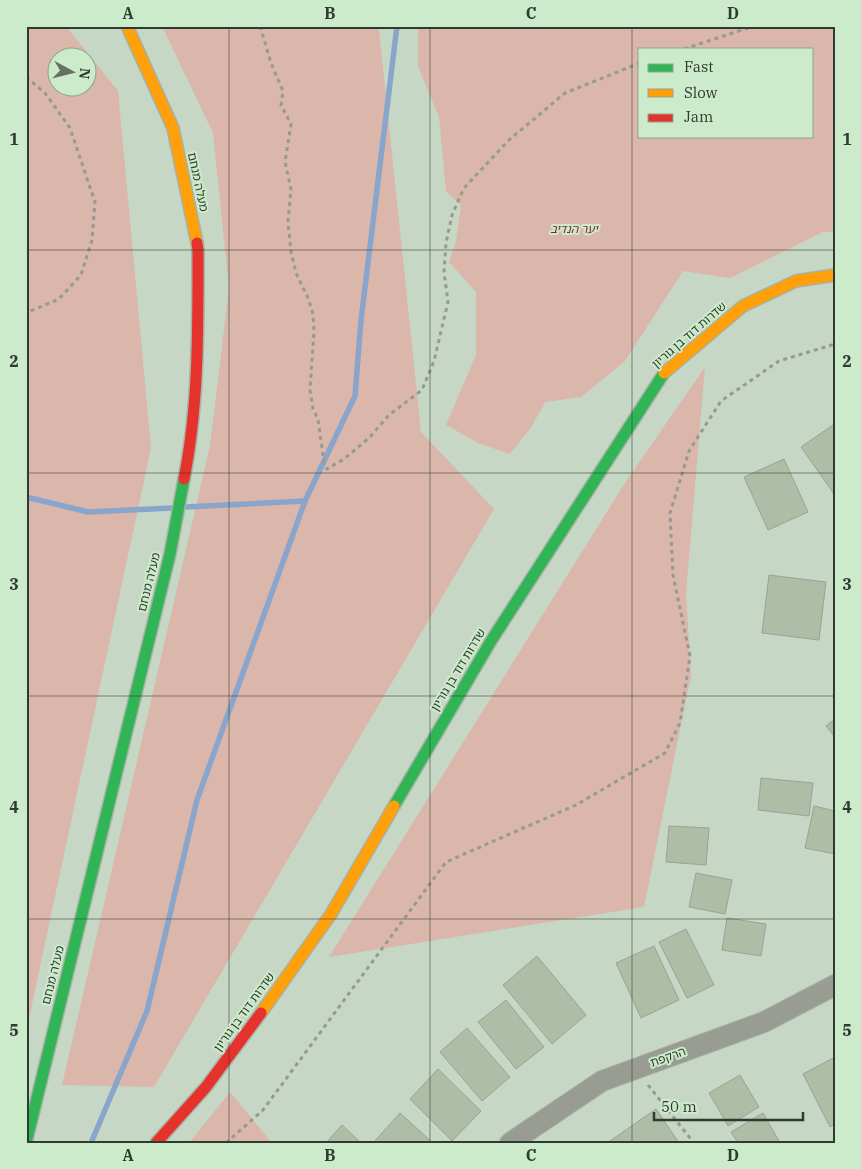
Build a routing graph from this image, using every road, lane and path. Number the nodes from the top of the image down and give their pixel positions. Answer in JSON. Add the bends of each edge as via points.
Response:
{"nodes":[{"id":1,"x":127,"y":26,"type":"edge"},
{"id":2,"x":260,"y":26,"type":"edge"},
{"id":3,"x":754,"y":26,"type":"edge"},
{"id":4,"x":687,"y":48,"type":"edge"},
{"id":5,"x":638,"y":64,"type":"edge"},
{"id":6,"x":26,"y":77,"type":"edge"},
{"id":7,"x":835,"y":275,"type":"edge"},
{"id":8,"x":26,"y":313,"type":"edge"},
{"id":9,"x":835,"y":344,"type":"edge"},
{"id":10,"x":835,"y":985,"type":"edge"},
{"id":11,"x":636,"y":1068,"type":"junction"},
{"id":12,"x":26,"y":1143,"type":"edge"},
{"id":13,"x":156,"y":1143,"type":"edge"},
{"id":14,"x":226,"y":1143,"type":"edge"},
{"id":15,"x":510,"y":1143,"type":"edge"},
{"id":16,"x":694,"y":1143,"type":"edge"}],
"edges":[{"from":1,"to":12,"type":"street","name":"מעלה מנחם","via":[[173,128],[198,250],[198,350],[190,449],[170,554]]},
{"from":2,"to":5,"type":"path","via":[[283,91],[282,105],[291,124],[285,162],[291,189],[288,222],[291,252],[313,314],[310,390],[327,469],[344,459],[389,415],[422,390],[434,362],[448,302],[444,272],[446,243],[452,215],[464,188],[508,140],[565,93]]},
{"from":3,"to":4,"type":"path"},
{"from":6,"to":8,"type":"path","via":[[45,93],[70,128],[95,202],[92,240],[81,275],[59,299]]},
{"from":7,"to":13,"type":"street","name":"שדרות דוד בן גוריון","via":[[796,281],[743,306],[662,374],[491,641],[331,914],[206,1087]]},
{"from":9,"to":14,"type":"path","via":[[779,361],[721,401],[688,451],[670,513],[673,575],[690,656],[680,723],[665,753],[576,805],[446,862],[263,1110]]},
{"from":10,"to":11,"type":"street","name":"הרקפת","via":[[764,1022]]},
{"from":11,"to":15,"type":"street","name":"הרקפת","via":[[602,1080]]},
{"from":11,"to":16,"type":"path"}]}
